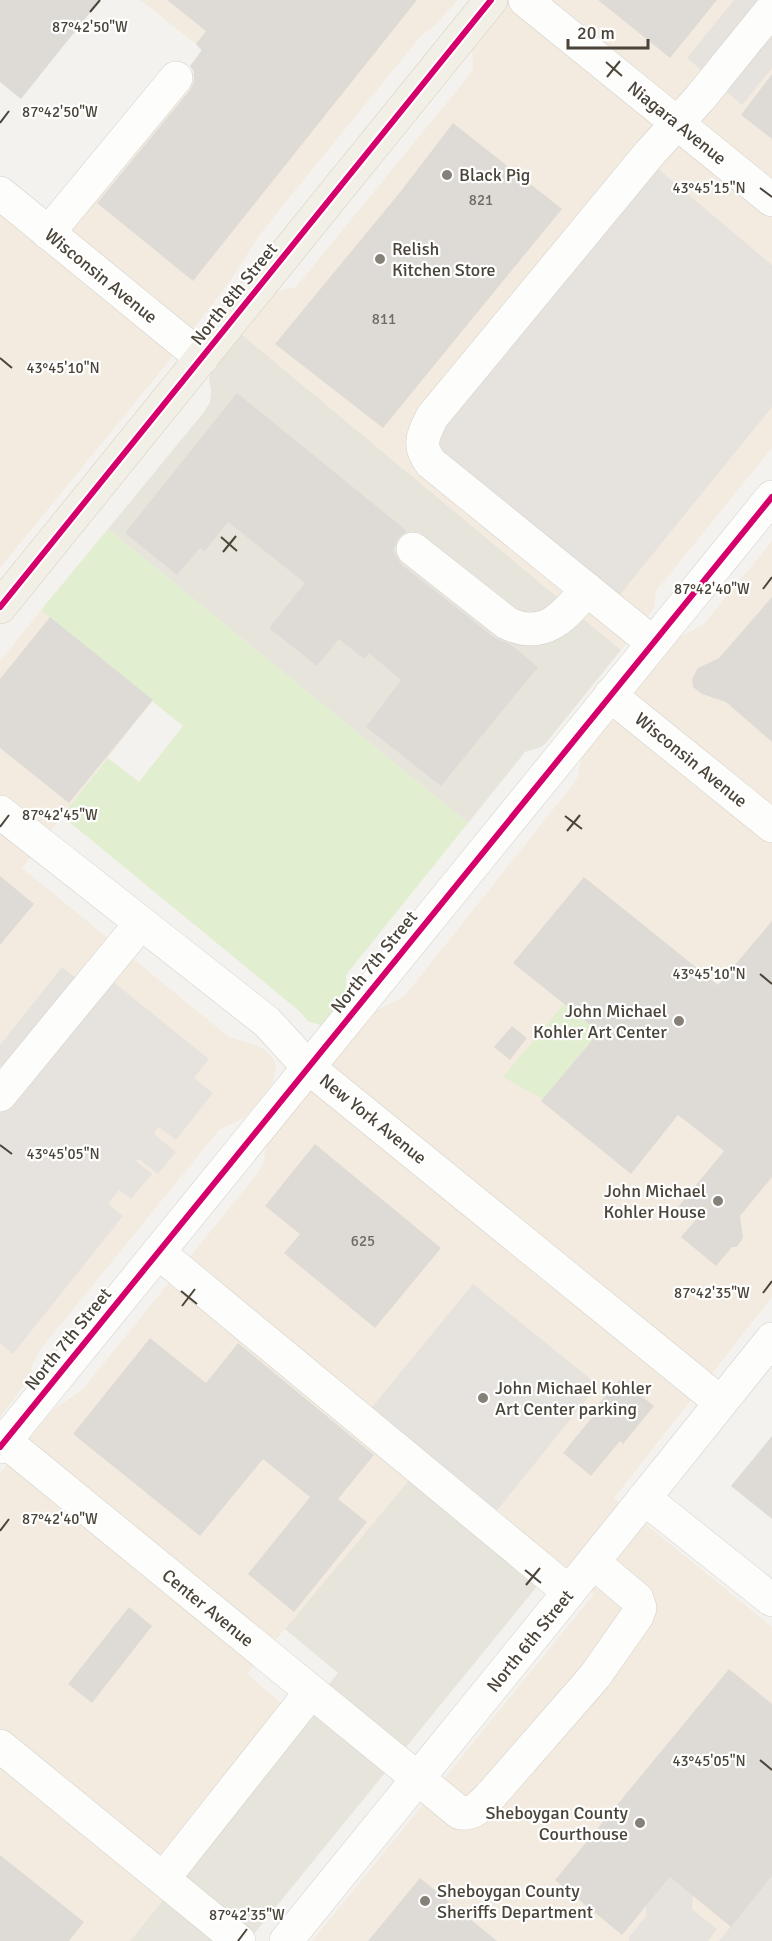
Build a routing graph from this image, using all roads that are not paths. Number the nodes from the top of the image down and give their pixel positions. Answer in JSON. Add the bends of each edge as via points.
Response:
{"nodes":[{"id":1,"x":491,"y":0,"type":"edge"},
{"id":2,"x":525,"y":0,"type":"edge"},
{"id":3,"x":772,"y":9,"type":"edge"},
{"id":4,"x":176,"y":78,"type":"dead end"},
{"id":5,"x":678,"y":123,"type":"junction"},
{"id":6,"x":0,"y":193,"type":"edge"},
{"id":7,"x":772,"y":200,"type":"edge"},
{"id":8,"x":48,"y":232,"type":"junction"},
{"id":9,"x":202,"y":358,"type":"junction"},
{"id":10,"x":772,"y":497,"type":"edge"},
{"id":11,"x":413,"y":549,"type":"dead end"},
{"id":12,"x":587,"y":589,"type":"junction"},
{"id":13,"x":0,"y":607,"type":"edge"},
{"id":14,"x":653,"y":643,"type":"junction"},
{"id":15,"x":610,"y":694,"type":"junction"},
{"id":16,"x":0,"y":812,"type":"edge"},
{"id":17,"x":772,"y":826,"type":"edge"},
{"id":18,"x":141,"y":923,"type":"junction"},
{"id":19,"x":308,"y":1067,"type":"junction"},
{"id":20,"x":0,"y":1095,"type":"edge"},
{"id":21,"x":158,"y":1252,"type":"junction"},
{"id":22,"x":772,"y":1339,"type":"edge"},
{"id":23,"x":720,"y":1402,"type":"junction"},
{"id":24,"x":2,"y":1441,"type":"edge"},
{"id":25,"x":644,"y":1498,"type":"junction"},
{"id":26,"x":593,"y":1562,"type":"junction"},
{"id":27,"x":569,"y":1592,"type":"junction"},
{"id":28,"x":772,"y":1600,"type":"edge"},
{"id":29,"x":311,"y":1692,"type":"junction"},
{"id":30,"x":0,"y":1746,"type":"edge"},
{"id":31,"x":417,"y":1778,"type":"junction"},
{"id":32,"x":164,"y":1880,"type":"junction"},
{"id":33,"x":239,"y":1941,"type":"edge"},
{"id":34,"x":285,"y":1941,"type":"edge"}],
"edges":[{"from":1,"to":9,"type":"main road","name":"North 8th Street"},
{"from":2,"to":5,"type":"street","name":"Niagara Avenue"},
{"from":3,"to":5,"type":"street"},
{"from":4,"to":8,"type":"street"},
{"from":5,"to":7,"type":"street","name":"Niagara Avenue"},
{"from":5,"to":12,"type":"street","via":[[432,417],[422,438],[423,453],[431,464]]},
{"from":6,"to":8,"type":"street","name":"Wisconsin Avenue"},
{"from":8,"to":9,"type":"street","name":"Wisconsin Avenue"},
{"from":9,"to":13,"type":"main road","name":"North 8th Street"},
{"from":10,"to":14,"type":"street","name":"North 7th Street"},
{"from":11,"to":12,"type":"street","via":[[519,629],[551,624],[568,612]]},
{"from":12,"to":14,"type":"street"},
{"from":14,"to":15,"type":"street","name":"North 7th Street"},
{"from":15,"to":17,"type":"street","name":"Wisconsin Avenue"},
{"from":15,"to":19,"type":"street","name":"North 7th Street"},
{"from":16,"to":18,"type":"street","name":"New York Avenue"},
{"from":18,"to":19,"type":"street","name":"New York Avenue","via":[[267,1022]]},
{"from":18,"to":20,"type":"street"},
{"from":19,"to":21,"type":"street","name":"North 7th Street"},
{"from":19,"to":23,"type":"street","name":"New York Avenue"},
{"from":21,"to":24,"type":"street","name":"North 7th Street"},
{"from":21,"to":27,"type":"street"},
{"from":22,"to":23,"type":"street","name":"North 6th Street"},
{"from":23,"to":25,"type":"street","name":"North 6th Street"},
{"from":24,"to":29,"type":"street","name":"Center Avenue"},
{"from":25,"to":26,"type":"street","name":"North 6th Street"},
{"from":25,"to":28,"type":"street"},
{"from":26,"to":27,"type":"street","name":"North 6th Street"},
{"from":26,"to":31,"type":"street","name":"Center Avenue","via":[[631,1592],[640,1608],[595,1676],[472,1812],[463,1814],[455,1810]]},
{"from":27,"to":31,"type":"street","name":"North 6th Street"},
{"from":29,"to":31,"type":"street","name":"Center Avenue"},
{"from":29,"to":32,"type":"street"},
{"from":30,"to":32,"type":"street"},
{"from":31,"to":34,"type":"street","name":"North 6th Street"},
{"from":32,"to":33,"type":"street"}]}
